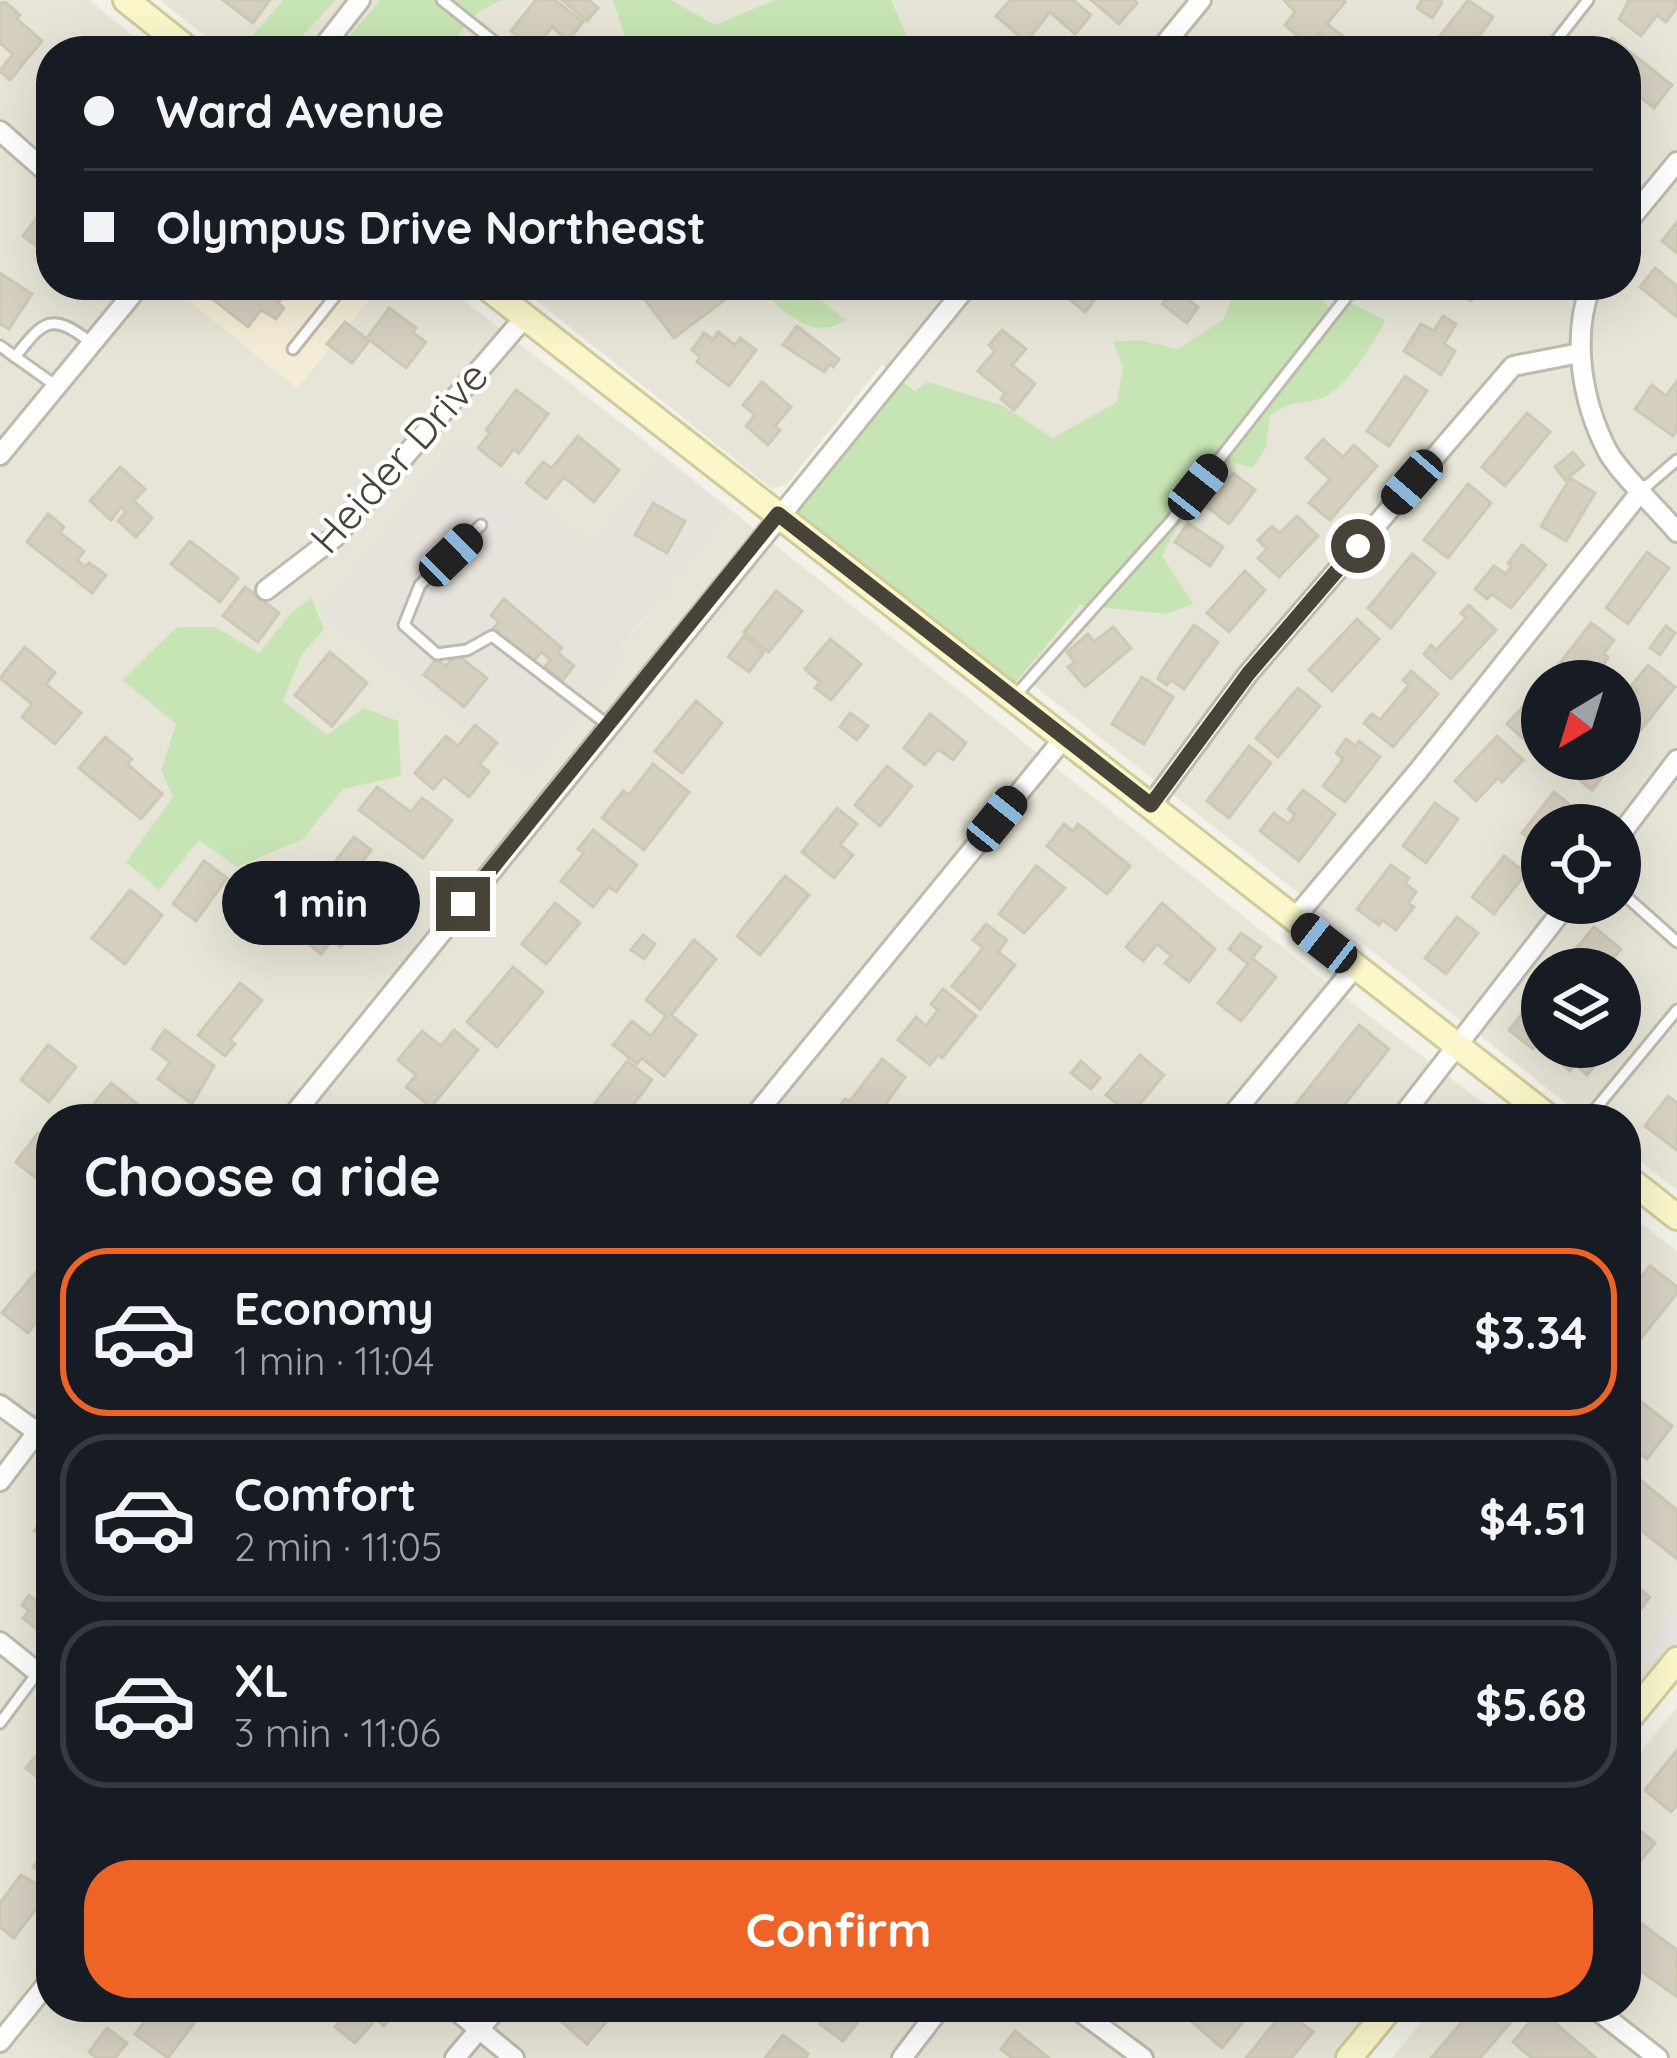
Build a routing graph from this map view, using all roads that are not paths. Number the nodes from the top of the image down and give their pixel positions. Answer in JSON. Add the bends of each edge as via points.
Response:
{"nodes":[{"id":1,"x":126,"y":0,"type":"edge"},
{"id":2,"x":360,"y":0,"type":"edge"},
{"id":3,"x":442,"y":0,"type":"edge"},
{"id":4,"x":1201,"y":0,"type":"edge"},
{"id":5,"x":1588,"y":0,"type":"edge"},
{"id":6,"x":171,"y":36,"type":"edge"},
{"id":7,"x":332,"y":36,"type":"edge"},
{"id":8,"x":487,"y":36,"type":"edge"},
{"id":9,"x":1171,"y":36,"type":"edge"},
{"id":10,"x":1560,"y":36,"type":"edge"},
{"id":11,"x":0,"y":131,"type":"edge"},
{"id":12,"x":1677,"y":162,"type":"edge"},
{"id":13,"x":36,"y":163,"type":"edge"},
{"id":14,"x":1641,"y":206,"type":"edge"},
{"id":15,"x":128,"y":300,"type":"edge"},
{"id":16,"x":332,"y":300,"type":"edge"},
{"id":17,"x":503,"y":300,"type":"edge"},
{"id":18,"x":956,"y":300,"type":"edge"},
{"id":19,"x":1344,"y":300,"type":"edge"},
{"id":20,"x":1586,"y":300,"type":"edge"},
{"id":21,"x":525,"y":317,"type":"junction"},
{"id":22,"x":94,"y":345,"type":"junction"},
{"id":23,"x":0,"y":346,"type":"edge"},
{"id":24,"x":293,"y":349,"type":"dead end"},
{"id":25,"x":1580,"y":353,"type":"junction"},
{"id":26,"x":15,"y":356,"type":"junction"},
{"id":27,"x":59,"y":388,"type":"junction"},
{"id":28,"x":0,"y":455,"type":"edge"},
{"id":29,"x":1677,"y":460,"type":"edge"},
{"id":30,"x":1642,"y":490,"type":"junction"},
{"id":31,"x":778,"y":514,"type":"junction"},
{"id":32,"x":482,"y":525,"type":"dead end"},
{"id":33,"x":1677,"y":532,"type":"edge"},
{"id":34,"x":266,"y":590,"type":"dead end"},
{"id":35,"x":1014,"y":698,"type":"junction"},
{"id":36,"x":608,"y":725,"type":"junction"},
{"id":37,"x":1064,"y":737,"type":"junction"},
{"id":38,"x":1677,"y":760,"type":"edge"},
{"id":39,"x":1151,"y":805,"type":"junction"},
{"id":40,"x":1641,"y":807,"type":"edge"},
{"id":41,"x":1641,"y":909,"type":"edge"},
{"id":42,"x":1294,"y":919,"type":"junction"},
{"id":43,"x":1552,"y":924,"type":"edge"},
{"id":44,"x":1677,"y":941,"type":"edge"},
{"id":45,"x":1354,"y":967,"type":"junction"},
{"id":46,"x":1677,"y":1010,"type":"edge"},
{"id":47,"x":1458,"y":1047,"type":"junction"},
{"id":48,"x":302,"y":1104,"type":"edge"},
{"id":49,"x":764,"y":1104,"type":"edge"},
{"id":50,"x":1241,"y":1104,"type":"edge"},
{"id":51,"x":1412,"y":1104,"type":"edge"},
{"id":52,"x":1532,"y":1104,"type":"edge"},
{"id":53,"x":1599,"y":1104,"type":"edge"},
{"id":54,"x":1641,"y":1189,"type":"edge"},
{"id":55,"x":1677,"y":1217,"type":"edge"},
{"id":56,"x":0,"y":1405,"type":"edge"},
{"id":57,"x":36,"y":1431,"type":"edge"},
{"id":58,"x":36,"y":1433,"type":"edge"},
{"id":59,"x":0,"y":1481,"type":"edge"},
{"id":60,"x":0,"y":1642,"type":"edge"},
{"id":61,"x":1677,"y":1660,"type":"edge"},
{"id":62,"x":36,"y":1671,"type":"edge"},
{"id":63,"x":36,"y":1685,"type":"edge"},
{"id":64,"x":1641,"y":1704,"type":"edge"},
{"id":65,"x":0,"y":1723,"type":"edge"},
{"id":66,"x":36,"y":1997,"type":"edge"},
{"id":67,"x":470,"y":2022,"type":"edge"},
{"id":68,"x":485,"y":2022,"type":"edge"},
{"id":69,"x":930,"y":2022,"type":"edge"},
{"id":70,"x":1094,"y":2022,"type":"edge"},
{"id":71,"x":1379,"y":2022,"type":"edge"},
{"id":72,"x":1612,"y":2022,"type":"edge"},
{"id":73,"x":479,"y":2029,"type":"junction"},
{"id":74,"x":0,"y":2042,"type":"edge"},
{"id":75,"x":455,"y":2058,"type":"edge"},
{"id":76,"x":514,"y":2058,"type":"edge"},
{"id":77,"x":902,"y":2058,"type":"edge"},
{"id":78,"x":1143,"y":2058,"type":"edge"},
{"id":79,"x":1349,"y":2058,"type":"edge"},
{"id":80,"x":1658,"y":2058,"type":"edge"}],
"edges":[{"from":1,"to":6,"type":"main road"},
{"from":2,"to":7,"type":"street"},
{"from":3,"to":8,"type":"lane"},
{"from":4,"to":9,"type":"street"},
{"from":5,"to":10,"type":"lane"},
{"from":11,"to":13,"type":"street"},
{"from":12,"to":14,"type":"street"},
{"from":15,"to":22,"type":"street"},
{"from":16,"to":24,"type":"lane"},
{"from":17,"to":21,"type":"main road"},
{"from":18,"to":31,"type":"street"},
{"from":19,"to":35,"type":"lane","via":[[1171,521]]},
{"from":20,"to":25,"type":"street"},
{"from":21,"to":31,"type":"main road"},
{"from":21,"to":34,"type":"street","name":"Heider Drive","via":[[335,537]]},
{"from":22,"to":26,"type":"lane","via":[[49,322]]},
{"from":22,"to":27,"type":"street"},
{"from":23,"to":26,"type":"lane"},
{"from":25,"to":30,"type":"street","via":[[1609,454]]},
{"from":25,"to":39,"type":"street","via":[[1513,366],[1248,674]]},
{"from":26,"to":27,"type":"lane"},
{"from":27,"to":28,"type":"street"},
{"from":29,"to":30,"type":"lane"},
{"from":30,"to":33,"type":"street"},
{"from":30,"to":42,"type":"street"},
{"from":31,"to":35,"type":"main road"},
{"from":31,"to":36,"type":"street"},
{"from":32,"to":36,"type":"lane","via":[[420,585],[404,625],[437,654],[492,636]]},
{"from":35,"to":37,"type":"main road"},
{"from":36,"to":48,"type":"street"},
{"from":37,"to":39,"type":"main road"},
{"from":37,"to":49,"type":"street"},
{"from":38,"to":40,"type":"street"},
{"from":39,"to":42,"type":"main road"},
{"from":41,"to":44,"type":"lane"},
{"from":42,"to":45,"type":"main road"},
{"from":43,"to":47,"type":"street"},
{"from":45,"to":47,"type":"main road"},
{"from":45,"to":50,"type":"street"},
{"from":46,"to":53,"type":"lane"},
{"from":47,"to":51,"type":"street"},
{"from":47,"to":52,"type":"main road"},
{"from":54,"to":55,"type":"main road"},
{"from":56,"to":57,"type":"street"},
{"from":58,"to":59,"type":"street"},
{"from":60,"to":62,"type":"street"},
{"from":61,"to":64,"type":"main road"},
{"from":63,"to":65,"type":"lane"},
{"from":66,"to":74,"type":"street"},
{"from":67,"to":73,"type":"street"},
{"from":68,"to":73,"type":"street"},
{"from":69,"to":77,"type":"street"},
{"from":70,"to":78,"type":"street"},
{"from":71,"to":79,"type":"main road"},
{"from":72,"to":80,"type":"street"},
{"from":73,"to":75,"type":"street"},
{"from":73,"to":76,"type":"street"}]}
